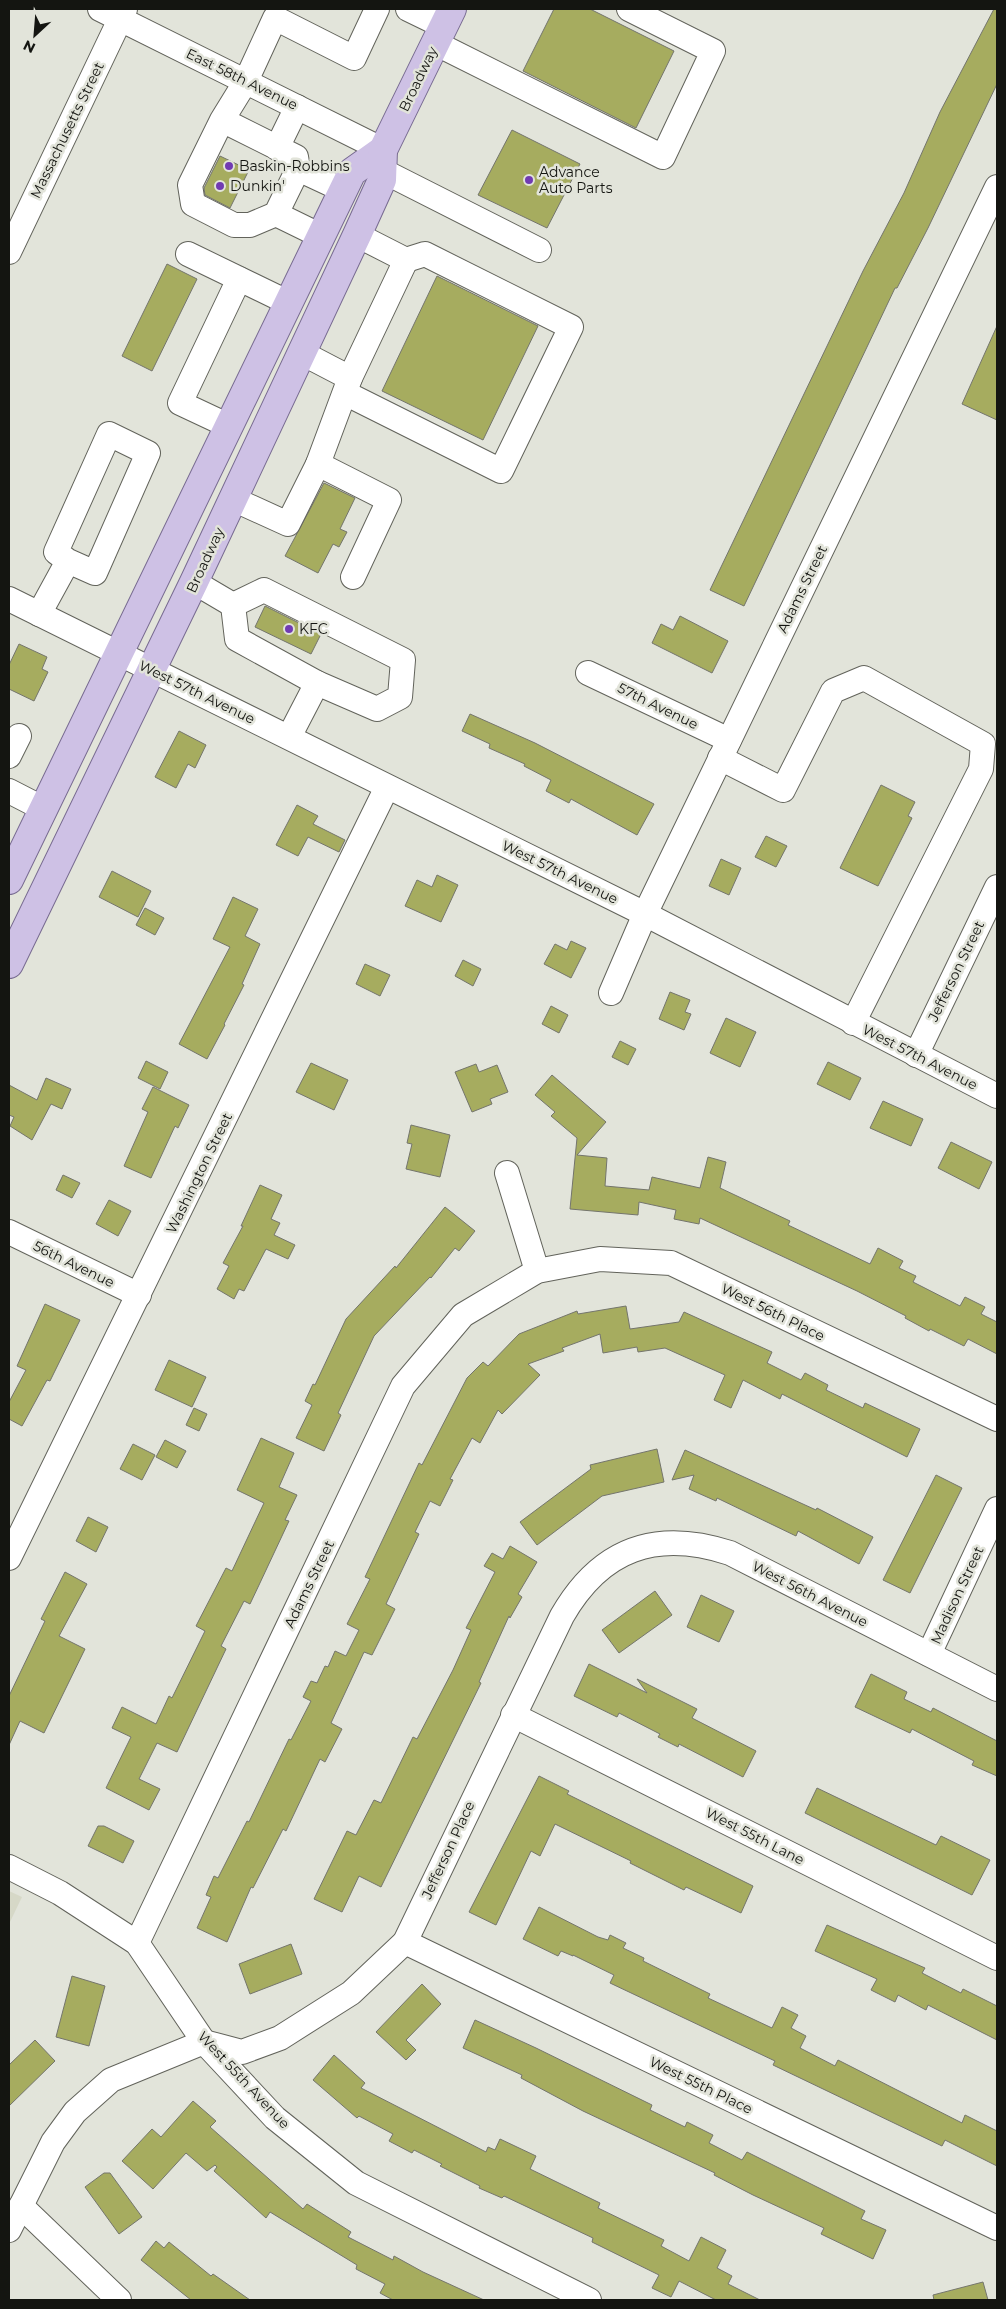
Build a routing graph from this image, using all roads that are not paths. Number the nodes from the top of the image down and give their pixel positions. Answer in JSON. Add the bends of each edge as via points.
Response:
{"nodes":[{"id":1,"x":377,"y":9,"type":"edge"},
{"id":2,"x":408,"y":9,"type":"edge"},
{"id":3,"x":629,"y":9,"type":"edge"},
{"id":4,"x":115,"y":12,"type":"edge"},
{"id":5,"x":278,"y":13,"type":"edge"},
{"id":6,"x":443,"y":26,"type":"edge"},
{"id":7,"x":246,"y":82,"type":"junction"},
{"id":8,"x":297,"y":107,"type":"junction"},
{"id":9,"x":222,"y":120,"type":"junction"},
{"id":10,"x":277,"y":148,"type":"junction"},
{"id":11,"x":383,"y":160,"type":"junction"},
{"id":12,"x":298,"y":169,"type":"junction"},
{"id":13,"x":997,"y":187,"type":"edge"},
{"id":14,"x":344,"y":190,"type":"junction"},
{"id":15,"x":276,"y":214,"type":"junction"},
{"id":16,"x":358,"y":235,"type":"junction"},
{"id":17,"x":321,"y":236,"type":"junction"},
{"id":18,"x":539,"y":250,"type":"dead end"},
{"id":19,"x":9,"y":252,"type":"edge"},
{"id":20,"x":188,"y":254,"type":"dead end"},
{"id":21,"x":406,"y":260,"type":"junction"},
{"id":22,"x":238,"y":279,"type":"junction"},
{"id":23,"x":289,"y":304,"type":"junction"},
{"id":24,"x":302,"y":353,"type":"junction"},
{"id":25,"x":348,"y":386,"type":"junction"},
{"id":26,"x":229,"y":426,"type":"junction"},
{"id":27,"x":318,"y":464,"type":"junction"},
{"id":28,"x":233,"y":499,"type":"junction"},
{"id":29,"x":68,"y":561,"type":"junction"},
{"id":30,"x":354,"y":578,"type":"dead end"},
{"id":31,"x":194,"y":582,"type":"junction"},
{"id":32,"x":9,"y":599,"type":"edge"},
{"id":33,"x":233,"y":605,"type":"junction"},
{"id":34,"x":39,"y":614,"type":"junction"},
{"id":35,"x":120,"y":654,"type":"junction"},
{"id":36,"x":152,"y":670,"type":"junction"},
{"id":37,"x":588,"y":673,"type":"dead end"},
{"id":38,"x":317,"y":683,"type":"junction"},
{"id":39,"x":289,"y":737,"type":"junction"},
{"id":40,"x":725,"y":749,"type":"junction"},
{"id":41,"x":387,"y":786,"type":"junction"},
{"id":42,"x":9,"y":791,"type":"edge"},
{"id":43,"x":42,"y":808,"type":"junction"},
{"id":44,"x":9,"y":880,"type":"edge"},
{"id":45,"x":997,"y":886,"type":"edge"},
{"id":46,"x":645,"y":914,"type":"junction"},
{"id":47,"x":9,"y":964,"type":"edge"},
{"id":48,"x":610,"y":993,"type":"dead end"},
{"id":49,"x":853,"y":1023,"type":"junction"},
{"id":50,"x":916,"y":1055,"type":"junction"},
{"id":51,"x":997,"y":1096,"type":"edge"},
{"id":52,"x":507,"y":1174,"type":"dead end"},
{"id":53,"x":9,"y":1232,"type":"edge"},
{"id":54,"x":537,"y":1271,"type":"junction"},
{"id":55,"x":139,"y":1295,"type":"junction"},
{"id":56,"x":997,"y":1419,"type":"edge"},
{"id":57,"x":997,"y":1509,"type":"edge"},
{"id":58,"x":9,"y":1558,"type":"edge"},
{"id":59,"x":615,"y":1560,"type":"joint"},
{"id":60,"x":929,"y":1654,"type":"junction"},
{"id":61,"x":997,"y":1689,"type":"edge"},
{"id":62,"x":513,"y":1715,"type":"junction"},
{"id":63,"x":9,"y":1867,"type":"edge"},
{"id":64,"x":137,"y":1942,"type":"junction"},
{"id":65,"x":405,"y":1942,"type":"junction"},
{"id":66,"x":997,"y":1958,"type":"edge"},
{"id":67,"x":204,"y":2042,"type":"junction"},
{"id":68,"x":21,"y":2206,"type":"junction"},
{"id":69,"x":997,"y":2228,"type":"edge"},
{"id":70,"x":9,"y":2230,"type":"edge"},
{"id":71,"x":119,"y":2300,"type":"edge"},
{"id":72,"x":589,"y":2300,"type":"edge"}],
"edges":[{"from":1,"to":5,"type":"street","via":[[354,58]]},
{"from":2,"to":6,"type":"street"},
{"from":3,"to":6,"type":"street","via":[[713,51],[663,157]]},
{"from":4,"to":7,"type":"street","name":"East 58th Avenue"},
{"from":4,"to":19,"type":"street","name":"Massachusetts Street"},
{"from":5,"to":7,"type":"street"},
{"from":6,"to":11,"type":"main road","name":"Broadway"},
{"from":7,"to":8,"type":"street","name":"East 58th Avenue"},
{"from":7,"to":9,"type":"street"},
{"from":8,"to":10,"type":"street"},
{"from":8,"to":11,"type":"street","name":"East 58th Avenue"},
{"from":9,"to":10,"type":"street"},
{"from":9,"to":15,"type":"street","via":[[190,184],[193,204],[234,224],[250,225]]},
{"from":10,"to":12,"type":"street","via":[[296,157]]},
{"from":11,"to":14,"type":"main road","name":"Broadway","via":[[352,172]]},
{"from":11,"to":16,"type":"main road","name":"Broadway","via":[[382,180]]},
{"from":11,"to":18,"type":"street","name":"East 58th Avenue"},
{"from":12,"to":14,"type":"street"},
{"from":12,"to":15,"type":"street"},
{"from":13,"to":40,"type":"street","name":"Adams Street"},
{"from":14,"to":17,"type":"main road","name":"Broadway"},
{"from":15,"to":17,"type":"street"},
{"from":16,"to":21,"type":"street"},
{"from":16,"to":24,"type":"main road","name":"Broadway"},
{"from":17,"to":23,"type":"main road","name":"Broadway"},
{"from":20,"to":22,"type":"street"},
{"from":21,"to":25,"type":"street"},
{"from":21,"to":25,"type":"street","via":[[425,254],[571,327],[501,471]]},
{"from":22,"to":23,"type":"street"},
{"from":22,"to":26,"type":"street","via":[[180,403]]},
{"from":23,"to":26,"type":"main road","name":"Broadway"},
{"from":24,"to":25,"type":"street"},
{"from":24,"to":28,"type":"main road","name":"Broadway"},
{"from":25,"to":27,"type":"street"},
{"from":26,"to":35,"type":"main road","name":"Broadway"},
{"from":27,"to":28,"type":"street","via":[[288,524]]},
{"from":27,"to":30,"type":"street","via":[[389,500]]},
{"from":28,"to":31,"type":"main road","name":"Broadway"},
{"from":29,"to":29,"type":"street","via":[[95,573],[148,452],[109,434],[56,552]]},
{"from":29,"to":34,"type":"street"},
{"from":31,"to":33,"type":"street"},
{"from":31,"to":36,"type":"main road","name":"Broadway"},
{"from":32,"to":34,"type":"street","name":"West 57th Avenue"},
{"from":33,"to":38,"type":"street","via":[[236,638]]},
{"from":33,"to":38,"type":"street","via":[[264,590],[403,660],[400,697],[377,709]]},
{"from":34,"to":35,"type":"street","name":"West 57th Avenue"},
{"from":35,"to":36,"type":"street","name":"West 57th Avenue"},
{"from":35,"to":43,"type":"main road","name":"Broadway"},
{"from":36,"to":39,"type":"street","name":"West 57th Avenue"},
{"from":36,"to":47,"type":"main road","name":"Broadway"},
{"from":37,"to":40,"type":"street","name":"57th Avenue"},
{"from":38,"to":39,"type":"street"},
{"from":39,"to":41,"type":"street","name":"West 57th Avenue"},
{"from":40,"to":46,"type":"street","name":"Adams Street"},
{"from":40,"to":49,"type":"street","name":"57th Avenue","via":[[783,790],[833,691],[864,678],[983,744],[981,769]]},
{"from":41,"to":46,"type":"street","name":"West 57th Avenue"},
{"from":41,"to":55,"type":"street","name":"Washington Street"},
{"from":42,"to":43,"type":"street"},
{"from":43,"to":44,"type":"main road","name":"Broadway"},
{"from":45,"to":50,"type":"street","name":"Jefferson Street"},
{"from":46,"to":48,"type":"street","name":"Adams Street"},
{"from":46,"to":49,"type":"street","name":"West 57th Avenue"},
{"from":49,"to":50,"type":"street","name":"West 57th Avenue"},
{"from":50,"to":51,"type":"street","name":"West 57th Avenue"},
{"from":52,"to":54,"type":"street"},
{"from":53,"to":55,"type":"street","name":"56th Avenue"},
{"from":54,"to":56,"type":"street","name":"West 56th Place","via":[[600,1259],[671,1264]]},
{"from":54,"to":64,"type":"street","name":"Adams Street","via":[[463,1315],[403,1386]]},
{"from":55,"to":58,"type":"street","name":"Washington Street"},
{"from":57,"to":60,"type":"street","name":"Madison Street"},
{"from":59,"to":60,"type":"street","name":"West 56th Avenue","via":[[654,1544],[680,1542],[708,1546],[730,1553]]},
{"from":59,"to":62,"type":"street","name":"Jefferson Place","via":[[598,1569],[573,1597]]},
{"from":60,"to":61,"type":"street","name":"West 56th Avenue"},
{"from":62,"to":65,"type":"street","name":"Jefferson Place"},
{"from":62,"to":66,"type":"street","name":"West 55th Lane"},
{"from":63,"to":64,"type":"street","name":"West 55th Avenue","via":[[60,1893]]},
{"from":64,"to":67,"type":"street","name":"West 55th Avenue"},
{"from":65,"to":67,"type":"street","name":"Jefferson Place","via":[[351,1993],[280,2038],[242,2052]]},
{"from":65,"to":69,"type":"street","name":"West 55th Place"},
{"from":67,"to":68,"type":"street","via":[[111,2080],[75,2112],[53,2142]]},
{"from":67,"to":72,"type":"street","name":"West 55th Avenue","via":[[275,2118],[356,2183]]},
{"from":68,"to":70,"type":"street"},
{"from":68,"to":71,"type":"street"}]}
